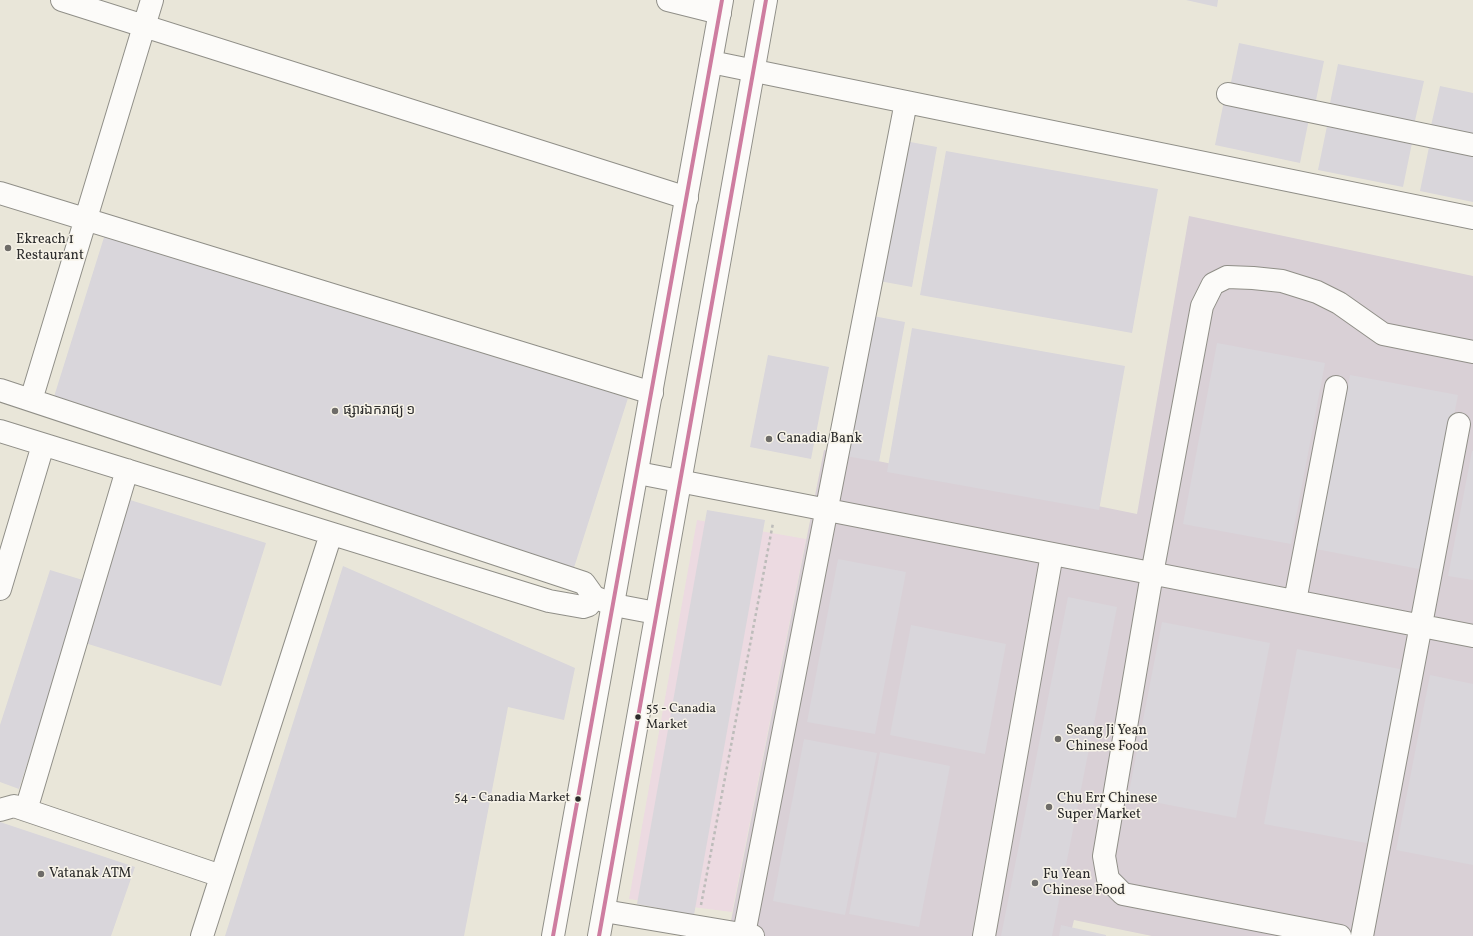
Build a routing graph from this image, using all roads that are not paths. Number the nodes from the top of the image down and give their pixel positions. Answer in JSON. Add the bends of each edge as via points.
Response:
{"nodes":[{"id":1,"x":62,"y":0,"type":"edge"},
{"id":2,"x":152,"y":0,"type":"edge"},
{"id":3,"x":668,"y":0,"type":"edge"},
{"id":4,"x":766,"y":0,"type":"edge"},
{"id":5,"x":721,"y":7,"type":"edge"},
{"id":6,"x":144,"y":25,"type":"junction"},
{"id":7,"x":711,"y":62,"type":"junction"},
{"id":8,"x":753,"y":71,"type":"junction"},
{"id":9,"x":1228,"y":94,"type":"dead end"},
{"id":10,"x":906,"y":102,"type":"junction"},
{"id":11,"x":1473,"y":145,"type":"edge"},
{"id":12,"x":0,"y":193,"type":"edge"},
{"id":13,"x":687,"y":198,"type":"junction"},
{"id":14,"x":1473,"y":218,"type":"edge"},
{"id":15,"x":84,"y":220,"type":"junction"},
{"id":16,"x":1473,"y":352,"type":"edge"},
{"id":17,"x":1336,"y":387,"type":"dead end"},
{"id":18,"x":0,"y":390,"type":"edge"},
{"id":19,"x":652,"y":393,"type":"junction"},
{"id":20,"x":31,"y":400,"type":"junction"},
{"id":21,"x":1459,"y":424,"type":"dead end"},
{"id":22,"x":0,"y":431,"type":"edge"},
{"id":23,"x":43,"y":445,"type":"junction"},
{"id":24,"x":127,"y":470,"type":"junction"},
{"id":25,"x":638,"y":473,"type":"junction"},
{"id":26,"x":680,"y":482,"type":"junction"},
{"id":27,"x":826,"y":510,"type":"junction"},
{"id":28,"x":331,"y":534,"type":"junction"},
{"id":29,"x":1052,"y":554,"type":"junction"},
{"id":30,"x":1152,"y":574,"type":"junction"},
{"id":31,"x":0,"y":590,"type":"edge"},
{"id":32,"x":604,"y":601,"type":"junction"},
{"id":33,"x":1295,"y":601,"type":"junction"},
{"id":34,"x":656,"y":613,"type":"junction"},
{"id":35,"x":1420,"y":626,"type":"junction"},
{"id":36,"x":1473,"y":636,"type":"edge"},
{"id":37,"x":0,"y":810,"type":"edge"},
{"id":38,"x":26,"y":810,"type":"junction"},
{"id":39,"x":221,"y":876,"type":"junction"},
{"id":40,"x":604,"y":911,"type":"junction"},
{"id":41,"x":749,"y":935,"type":"edge"},
{"id":42,"x":202,"y":936,"type":"edge"},
{"id":43,"x":553,"y":936,"type":"edge"},
{"id":44,"x":599,"y":936,"type":"edge"},
{"id":45,"x":984,"y":936,"type":"edge"},
{"id":46,"x":1340,"y":936,"type":"edge"},
{"id":47,"x":1362,"y":936,"type":"edge"}],
"edges":[{"from":1,"to":6,"type":"street"},
{"from":2,"to":6,"type":"street"},
{"from":3,"to":5,"type":"street"},
{"from":4,"to":8,"type":"street"},
{"from":5,"to":7,"type":"street"},
{"from":6,"to":13,"type":"street"},
{"from":6,"to":15,"type":"street"},
{"from":7,"to":8,"type":"street"},
{"from":7,"to":13,"type":"street"},
{"from":8,"to":10,"type":"street"},
{"from":8,"to":26,"type":"street"},
{"from":9,"to":11,"type":"street"},
{"from":10,"to":14,"type":"street"},
{"from":10,"to":27,"type":"street"},
{"from":12,"to":15,"type":"street"},
{"from":13,"to":19,"type":"street"},
{"from":15,"to":19,"type":"street"},
{"from":15,"to":20,"type":"street"},
{"from":16,"to":30,"type":"street","via":[[1382,334],[1339,303],[1317,292],[1282,281],[1227,277],[1213,284],[1202,306]]},
{"from":17,"to":33,"type":"street"},
{"from":18,"to":20,"type":"street"},
{"from":19,"to":25,"type":"street"},
{"from":20,"to":32,"type":"street","via":[[584,583]]},
{"from":21,"to":35,"type":"street"},
{"from":22,"to":23,"type":"street"},
{"from":23,"to":24,"type":"street"},
{"from":23,"to":31,"type":"street"},
{"from":24,"to":28,"type":"street"},
{"from":24,"to":38,"type":"street"},
{"from":25,"to":26,"type":"street"},
{"from":25,"to":32,"type":"street"},
{"from":26,"to":27,"type":"street"},
{"from":26,"to":34,"type":"street"},
{"from":27,"to":29,"type":"street"},
{"from":27,"to":41,"type":"street"},
{"from":28,"to":32,"type":"street","via":[[549,601],[583,607]]},
{"from":28,"to":39,"type":"street"},
{"from":29,"to":30,"type":"street"},
{"from":29,"to":45,"type":"street"},
{"from":30,"to":33,"type":"street"},
{"from":30,"to":46,"type":"street","via":[[1104,856],[1108,879],[1124,894]]},
{"from":32,"to":34,"type":"street"},
{"from":32,"to":43,"type":"street"},
{"from":33,"to":35,"type":"street"},
{"from":34,"to":40,"type":"street"},
{"from":35,"to":36,"type":"street"},
{"from":35,"to":47,"type":"street"},
{"from":37,"to":38,"type":"street","via":[[14,806]]},
{"from":38,"to":39,"type":"street"},
{"from":39,"to":42,"type":"street"},
{"from":40,"to":41,"type":"street"},
{"from":40,"to":44,"type":"street"}]}
